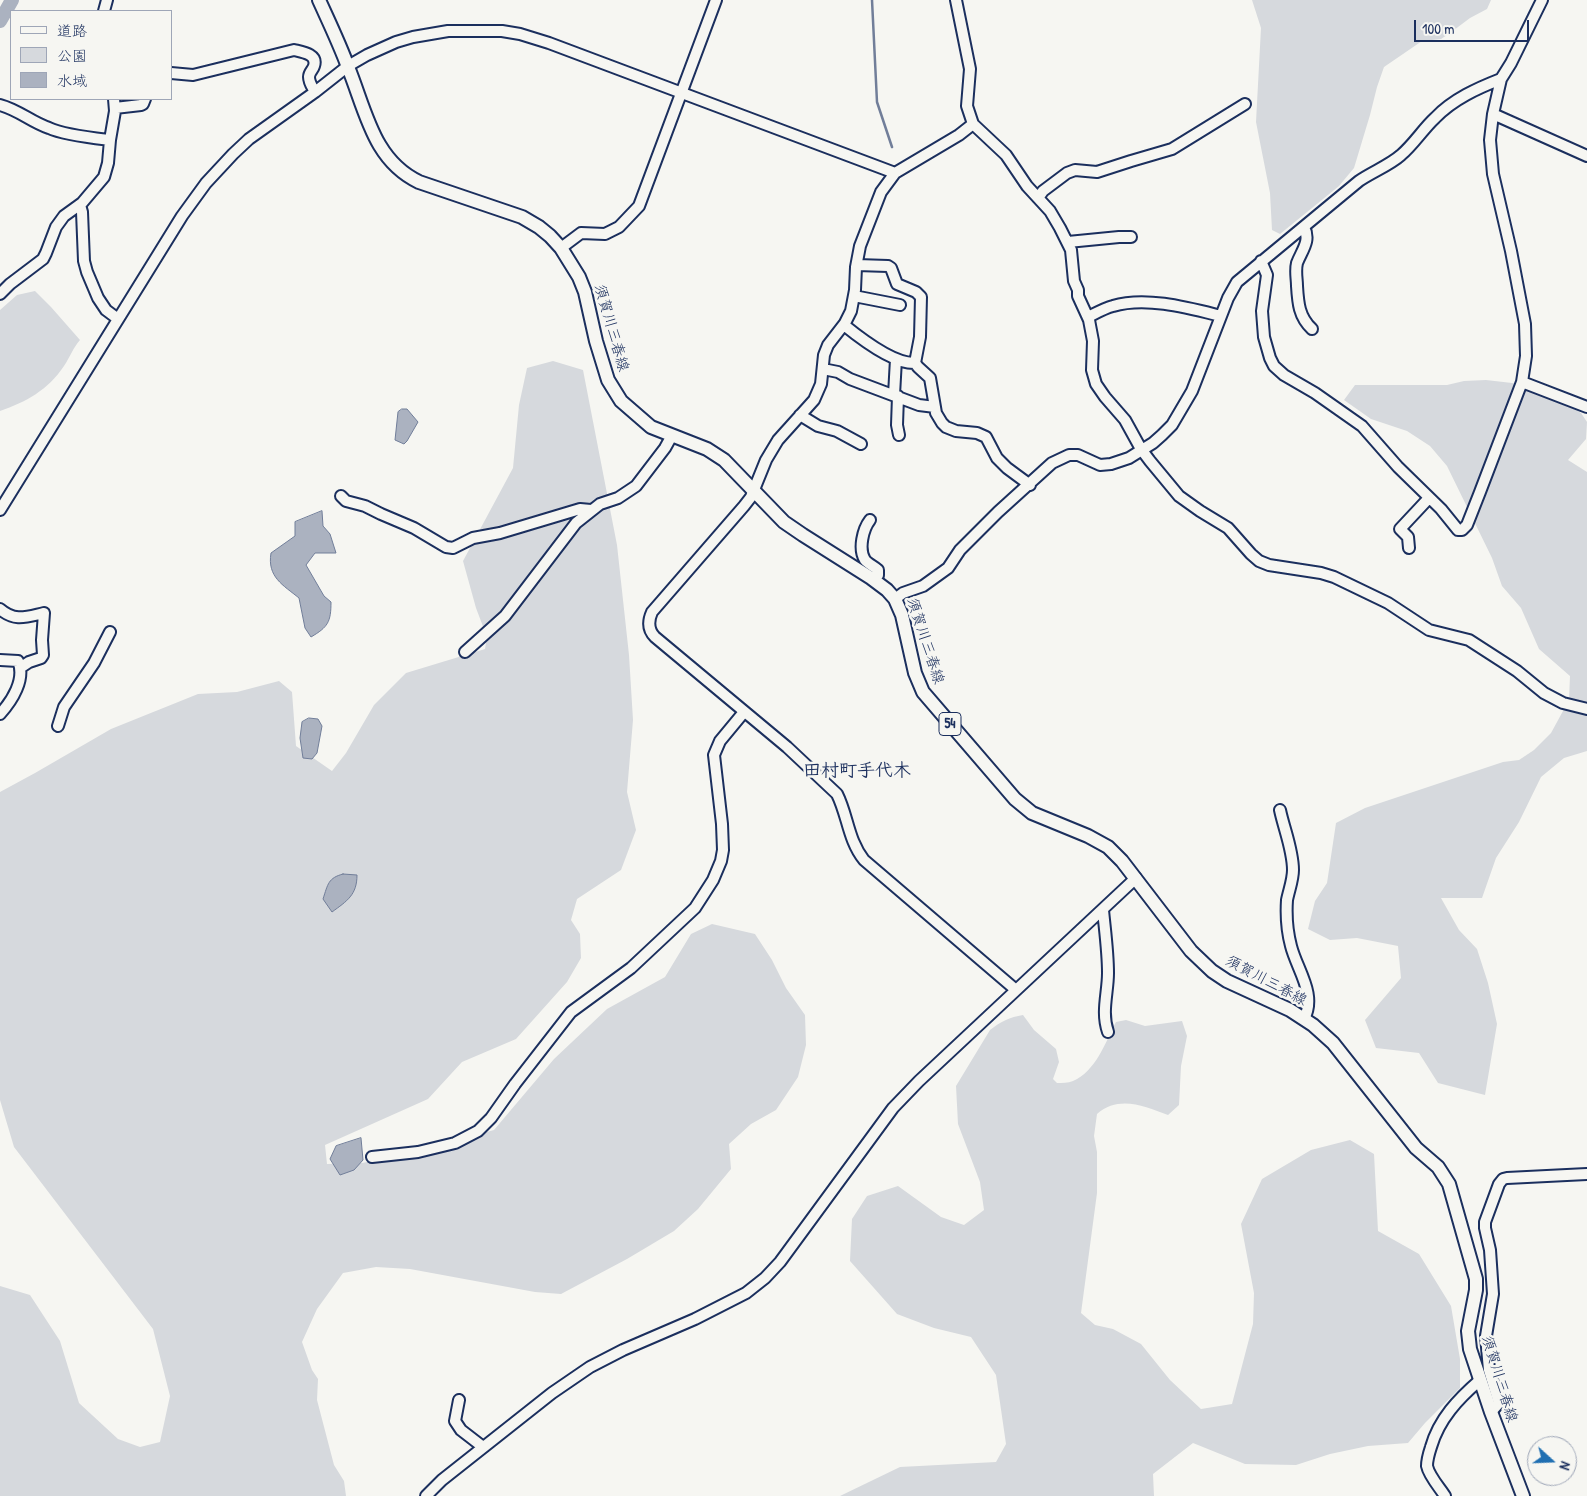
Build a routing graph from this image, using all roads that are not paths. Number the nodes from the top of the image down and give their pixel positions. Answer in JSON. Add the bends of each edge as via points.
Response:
{"nodes":[{"id":1,"x":319,"y":0,"type":"edge"},
{"id":2,"x":716,"y":0,"type":"edge"},
{"id":3,"x":956,"y":0,"type":"edge"},
{"id":4,"x":1542,"y":0,"type":"edge"},
{"id":5,"x":348,"y":66,"type":"junction"},
{"id":6,"x":172,"y":73,"type":"edge"},
{"id":7,"x":1501,"y":79,"type":"junction"},
{"id":8,"x":316,"y":92,"type":"junction"},
{"id":9,"x":681,"y":92,"type":"junction"},
{"id":10,"x":145,"y":100,"type":"edge"},
{"id":11,"x":0,"y":104,"type":"edge"},
{"id":12,"x":115,"y":104,"type":"edge"},
{"id":13,"x":1245,"y":104,"type":"dead end"},
{"id":14,"x":1493,"y":114,"type":"junction"},
{"id":15,"x":973,"y":124,"type":"junction"},
{"id":16,"x":110,"y":140,"type":"junction"},
{"id":17,"x":1587,"y":156,"type":"edge"},
{"id":18,"x":895,"y":173,"type":"junction"},
{"id":19,"x":1038,"y":198,"type":"junction"},
{"id":20,"x":80,"y":205,"type":"junction"},
{"id":21,"x":1304,"y":227,"type":"junction"},
{"id":22,"x":1131,"y":237,"type":"dead end"},
{"id":23,"x":1068,"y":242,"type":"junction"},
{"id":24,"x":561,"y":248,"type":"junction"},
{"id":25,"x":1261,"y":261,"type":"junction"},
{"id":26,"x":857,"y":265,"type":"junction"},
{"id":27,"x":0,"y":294,"type":"edge"},
{"id":28,"x":854,"y":296,"type":"junction"},
{"id":29,"x":900,"y":305,"type":"dead end"},
{"id":30,"x":1088,"y":316,"type":"junction"},
{"id":31,"x":1222,"y":316,"type":"junction"},
{"id":32,"x":118,"y":319,"type":"junction"},
{"id":33,"x":844,"y":325,"type":"junction"},
{"id":34,"x":1312,"y":329,"type":"dead end"},
{"id":35,"x":896,"y":359,"type":"junction"},
{"id":36,"x":915,"y":362,"type":"junction"},
{"id":37,"x":823,"y":369,"type":"junction"},
{"id":38,"x":1522,"y":382,"type":"junction"},
{"id":39,"x":896,"y":396,"type":"junction"},
{"id":40,"x":935,"y":407,"type":"junction"},
{"id":41,"x":1587,"y":407,"type":"edge"},
{"id":42,"x":800,"y":415,"type":"junction"},
{"id":43,"x":670,"y":435,"type":"junction"},
{"id":44,"x":899,"y":436,"type":"dead end"},
{"id":45,"x":861,"y":444,"type":"dead end"},
{"id":46,"x":1141,"y":450,"type":"junction"},
{"id":47,"x":1030,"y":485,"type":"junction"},
{"id":48,"x":754,"y":490,"type":"junction"},
{"id":49,"x":341,"y":496,"type":"dead end"},
{"id":50,"x":1429,"y":498,"type":"junction"},
{"id":51,"x":0,"y":510,"type":"edge"},
{"id":52,"x":591,"y":510,"type":"junction"},
{"id":53,"x":870,"y":520,"type":"dead end"},
{"id":54,"x":1408,"y":548,"type":"dead end"},
{"id":55,"x":871,"y":578,"type":"junction"},
{"id":56,"x":895,"y":599,"type":"junction"},
{"id":57,"x":0,"y":609,"type":"edge"},
{"id":58,"x":110,"y":632,"type":"dead end"},
{"id":59,"x":465,"y":652,"type":"dead end"},
{"id":60,"x":0,"y":660,"type":"edge"},
{"id":61,"x":20,"y":668,"type":"junction"},
{"id":62,"x":1587,"y":709,"type":"edge"},
{"id":63,"x":744,"y":712,"type":"junction"},
{"id":64,"x":0,"y":714,"type":"edge"},
{"id":65,"x":58,"y":726,"type":"dead end"},
{"id":66,"x":1280,"y":810,"type":"dead end"},
{"id":67,"x":1136,"y":878,"type":"junction"},
{"id":68,"x":1103,"y":910,"type":"junction"},
{"id":69,"x":1016,"y":990,"type":"junction"},
{"id":70,"x":1304,"y":1019,"type":"junction"},
{"id":71,"x":1108,"y":1032,"type":"dead end"},
{"id":72,"x":372,"y":1157,"type":"dead end"},
{"id":73,"x":1587,"y":1174,"type":"edge"},
{"id":74,"x":1480,"y":1380,"type":"junction"},
{"id":75,"x":459,"y":1400,"type":"dead end"},
{"id":76,"x":1491,"y":1412,"type":"junction"},
{"id":77,"x":483,"y":1447,"type":"junction"},
{"id":78,"x":426,"y":1496,"type":"edge"},
{"id":79,"x":1445,"y":1496,"type":"edge"},
{"id":80,"x":1523,"y":1496,"type":"edge"}],
"edges":[{"from":1,"to":5,"type":"main road","name":"須賀川三春線","number":"54"},
{"from":2,"to":9,"type":"street"},
{"from":3,"to":15,"type":"street","via":[[970,70],[967,106]]},
{"from":4,"to":7,"type":"street"},
{"from":5,"to":8,"type":"street"},
{"from":5,"to":9,"type":"street","via":[[366,55],[413,37],[448,31],[502,31],[549,43]]},
{"from":5,"to":24,"type":"main road","name":"須賀川三春線","number":"54","via":[[378,143],[398,170],[419,182],[522,217],[539,227]]},
{"from":6,"to":8,"type":"street","via":[[193,75],[294,50],[312,58],[314,67],[309,77]]},
{"from":7,"to":14,"type":"street"},
{"from":7,"to":21,"type":"street","via":[[1480,87],[1436,116],[1399,157],[1359,181]]},
{"from":8,"to":32,"type":"street","via":[[249,139],[206,182]]},
{"from":9,"to":18,"type":"street"},
{"from":9,"to":24,"type":"street","via":[[639,206],[620,227],[605,234],[581,233]]},
{"from":10,"to":12,"type":"street","via":[[141,105]]},
{"from":11,"to":16,"type":"street","via":[[53,130]]},
{"from":12,"to":16,"type":"street"},
{"from":13,"to":19,"type":"street","via":[[1172,150],[1096,172],[1067,172]]},
{"from":14,"to":17,"type":"street"},
{"from":14,"to":38,"type":"street","via":[[1490,140],[1493,174],[1525,324],[1526,356]]},
{"from":15,"to":18,"type":"street"},
{"from":15,"to":19,"type":"street","via":[[1006,155]]},
{"from":16,"to":20,"type":"street","via":[[104,177]]},
{"from":18,"to":26,"type":"street","via":[[881,192],[860,246]]},
{"from":19,"to":23,"type":"street","via":[[1050,211]]},
{"from":20,"to":27,"type":"street","via":[[64,216],[56,227],[40,262]]},
{"from":20,"to":32,"type":"street","via":[[87,272],[98,298]]},
{"from":21,"to":25,"type":"street"},
{"from":21,"to":34,"type":"street","via":[[1306,242],[1296,271],[1298,303],[1302,316]]},
{"from":22,"to":23,"type":"street"},
{"from":23,"to":30,"type":"street","via":[[1078,296]]},
{"from":24,"to":43,"type":"main road","name":"須賀川三春線","number":"54","via":[[585,292],[608,380],[621,401],[632,411],[651,427]]},
{"from":25,"to":31,"type":"street","via":[[1237,282]]},
{"from":25,"to":50,"type":"street","via":[[1267,275],[1262,311],[1264,337],[1274,366],[1362,426]]},
{"from":26,"to":28,"type":"street"},
{"from":26,"to":36,"type":"street","via":[[888,266],[897,284],[920,297],[920,337]]},
{"from":28,"to":29,"type":"street"},
{"from":28,"to":33,"type":"street"},
{"from":30,"to":31,"type":"street","via":[[1112,306],[1144,302]]},
{"from":30,"to":46,"type":"street","via":[[1096,384],[1125,420]]},
{"from":31,"to":46,"type":"street","via":[[1196,384],[1181,411],[1172,425]]},
{"from":32,"to":51,"type":"street"},
{"from":33,"to":35,"type":"street"},
{"from":33,"to":37,"type":"street","via":[[828,345]]},
{"from":35,"to":36,"type":"street"},
{"from":35,"to":39,"type":"street"},
{"from":36,"to":40,"type":"street","via":[[930,378]]},
{"from":37,"to":39,"type":"street"},
{"from":37,"to":42,"type":"street","via":[[814,400]]},
{"from":38,"to":41,"type":"street"},
{"from":38,"to":50,"type":"street","via":[[1464,529],[1458,530]]},
{"from":39,"to":40,"type":"street"},
{"from":39,"to":44,"type":"street"},
{"from":40,"to":47,"type":"street","via":[[938,418],[946,427],[986,437],[997,458]]},
{"from":42,"to":45,"type":"street"},
{"from":42,"to":48,"type":"street","via":[[778,440]]},
{"from":43,"to":48,"type":"main road","name":"須賀川三春線","number":"54","via":[[718,456]]},
{"from":43,"to":52,"type":"street","via":[[665,448],[636,486]]},
{"from":46,"to":47,"type":"street","via":[[1129,458],[1105,465],[1069,455],[1052,463]]},
{"from":46,"to":62,"type":"street","via":[[1179,496],[1228,528],[1259,561],[1334,577],[1388,603],[1430,630],[1469,640],[1518,671],[1544,693],[1562,703]]},
{"from":47,"to":56,"type":"street","via":[[960,550],[948,568],[923,586]]},
{"from":48,"to":55,"type":"main road","name":"須賀川三春線","number":"54","via":[[784,522]]},
{"from":48,"to":63,"type":"street","via":[[744,506],[652,612],[649,621],[655,637]]},
{"from":49,"to":52,"type":"street","via":[[453,548],[473,538],[500,534],[580,509]]},
{"from":50,"to":54,"type":"street","via":[[1400,529],[1408,537]]},
{"from":52,"to":59,"type":"street","via":[[576,523],[505,616]]},
{"from":53,"to":55,"type":"street","via":[[862,541],[866,562],[878,570],[878,575]]},
{"from":55,"to":56,"type":"main road","name":"須賀川三春線","number":"54"},
{"from":56,"to":67,"type":"main road","name":"須賀川三春線","number":"54","via":[[920,688],[981,761],[1023,807],[1108,847]]},
{"from":57,"to":61,"type":"street","via":[[17,618],[44,613],[44,655]]},
{"from":58,"to":65,"type":"street","via":[[94,663],[64,707]]},
{"from":60,"to":61,"type":"street","via":[[18,661]]},
{"from":61,"to":64,"type":"street","via":[[18,686]]},
{"from":63,"to":69,"type":"street","via":[[837,794],[852,843],[864,860]]},
{"from":63,"to":72,"type":"street","via":[[720,741],[714,755],[723,850],[712,880],[695,908],[631,968],[571,1012],[492,1118],[478,1131],[454,1144]]},
{"from":66,"to":70,"type":"street","via":[[1293,871],[1286,923],[1307,989],[1308,1010]]},
{"from":67,"to":68,"type":"street"},
{"from":67,"to":70,"type":"main road","name":"須賀川三春線","number":"54","via":[[1191,951],[1212,971]]},
{"from":68,"to":69,"type":"street"},
{"from":68,"to":71,"type":"street","via":[[1108,957],[1105,996]]},
{"from":69,"to":77,"type":"street","via":[[893,1108],[765,1278],[746,1293],[695,1319],[590,1367]]},
{"from":70,"to":74,"type":"main road","name":"須賀川三春線","number":"54","via":[[1339,1049],[1416,1148],[1438,1168],[1449,1184],[1476,1279],[1468,1340]]},
{"from":73,"to":76,"type":"street","via":[[1500,1181],[1484,1228],[1490,1250],[1494,1294],[1486,1336],[1489,1370],[1498,1403]]},
{"from":74,"to":76,"type":"main road","name":"須賀川三春線","number":"54"},
{"from":74,"to":79,"type":"street","via":[[1448,1411],[1430,1449],[1427,1467]]},
{"from":75,"to":77,"type":"street","via":[[455,1421],[461,1430]]},
{"from":76,"to":80,"type":"main road","name":"須賀川三春線","number":"54"},
{"from":77,"to":78,"type":"street"}]}
